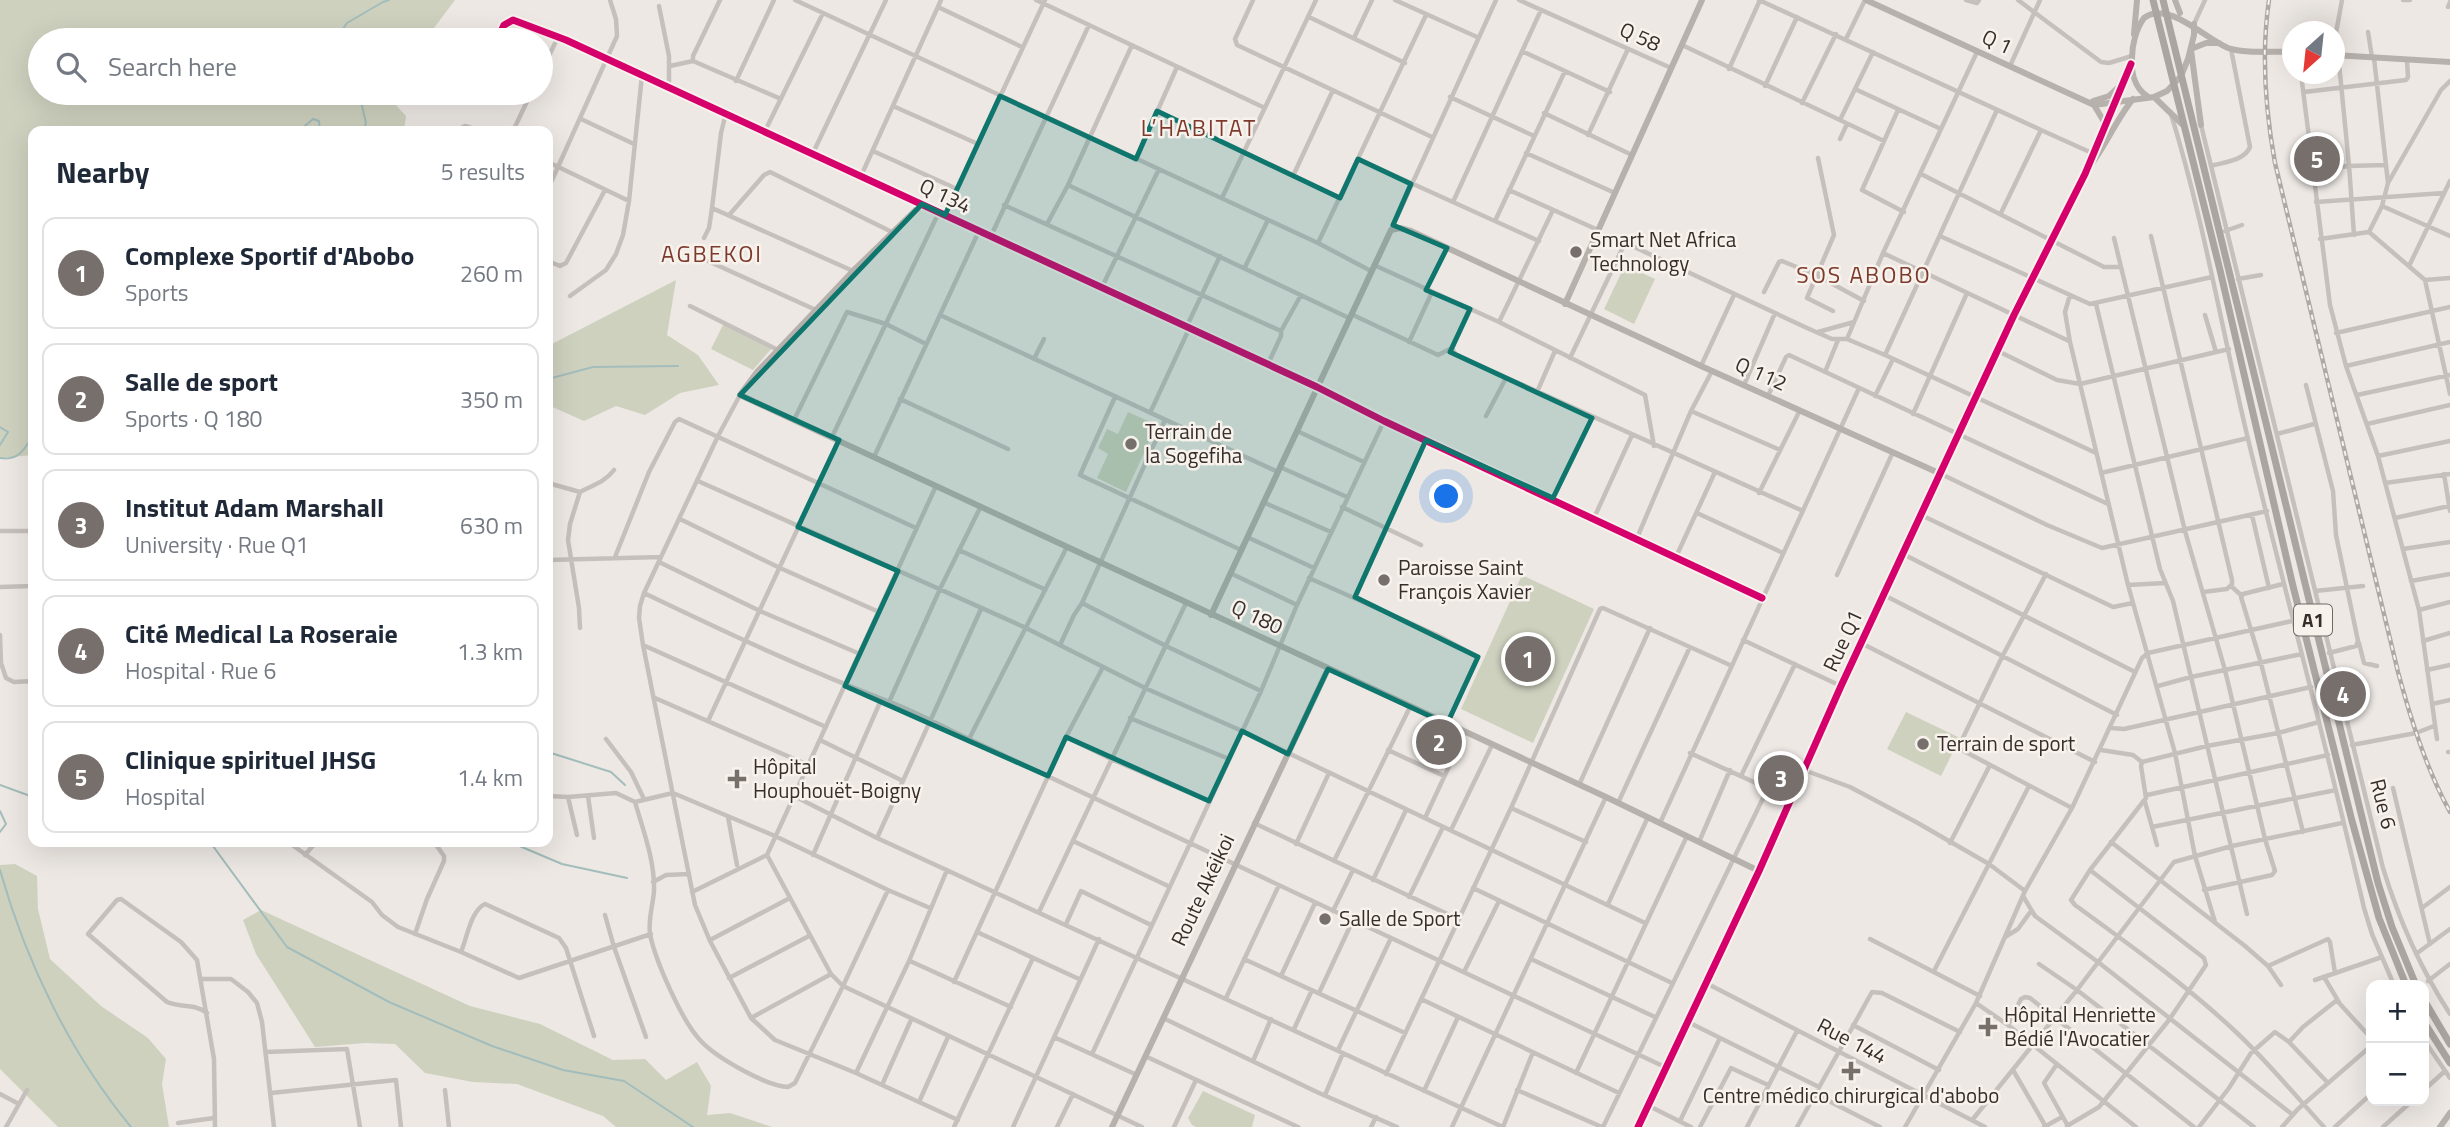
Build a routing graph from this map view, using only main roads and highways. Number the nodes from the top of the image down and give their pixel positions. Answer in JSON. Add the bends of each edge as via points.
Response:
{"nodes":[{"id":1,"x":2164,"y":3,"type":"edge"},
{"id":2,"x":2154,"y":4,"type":"edge"},
{"id":3,"x":2201,"y":125,"type":"road end"},
{"id":4,"x":2197,"y":137,"type":"junction"},
{"id":5,"x":2404,"y":980,"type":"edge"},
{"id":6,"x":2414,"y":980,"type":"edge"},
{"id":7,"x":2429,"y":1008,"type":"edge"},
{"id":8,"x":2429,"y":1031,"type":"edge"},
{"id":9,"x":2450,"y":1044,"type":"edge"},
{"id":10,"x":2448,"y":1067,"type":"edge"}],
"edges":[{"from":1,"to":4,"type":"main road","number":"A1"},
{"from":2,"to":5,"type":"main road","number":"A1","via":[[2352,821],[2379,918]]},
{"from":3,"to":4,"type":"main road"},
{"from":4,"to":6,"type":"main road","number":"A1","via":[[2378,883]]},
{"from":7,"to":9,"type":"main road"},
{"from":8,"to":10,"type":"main road"}]}
